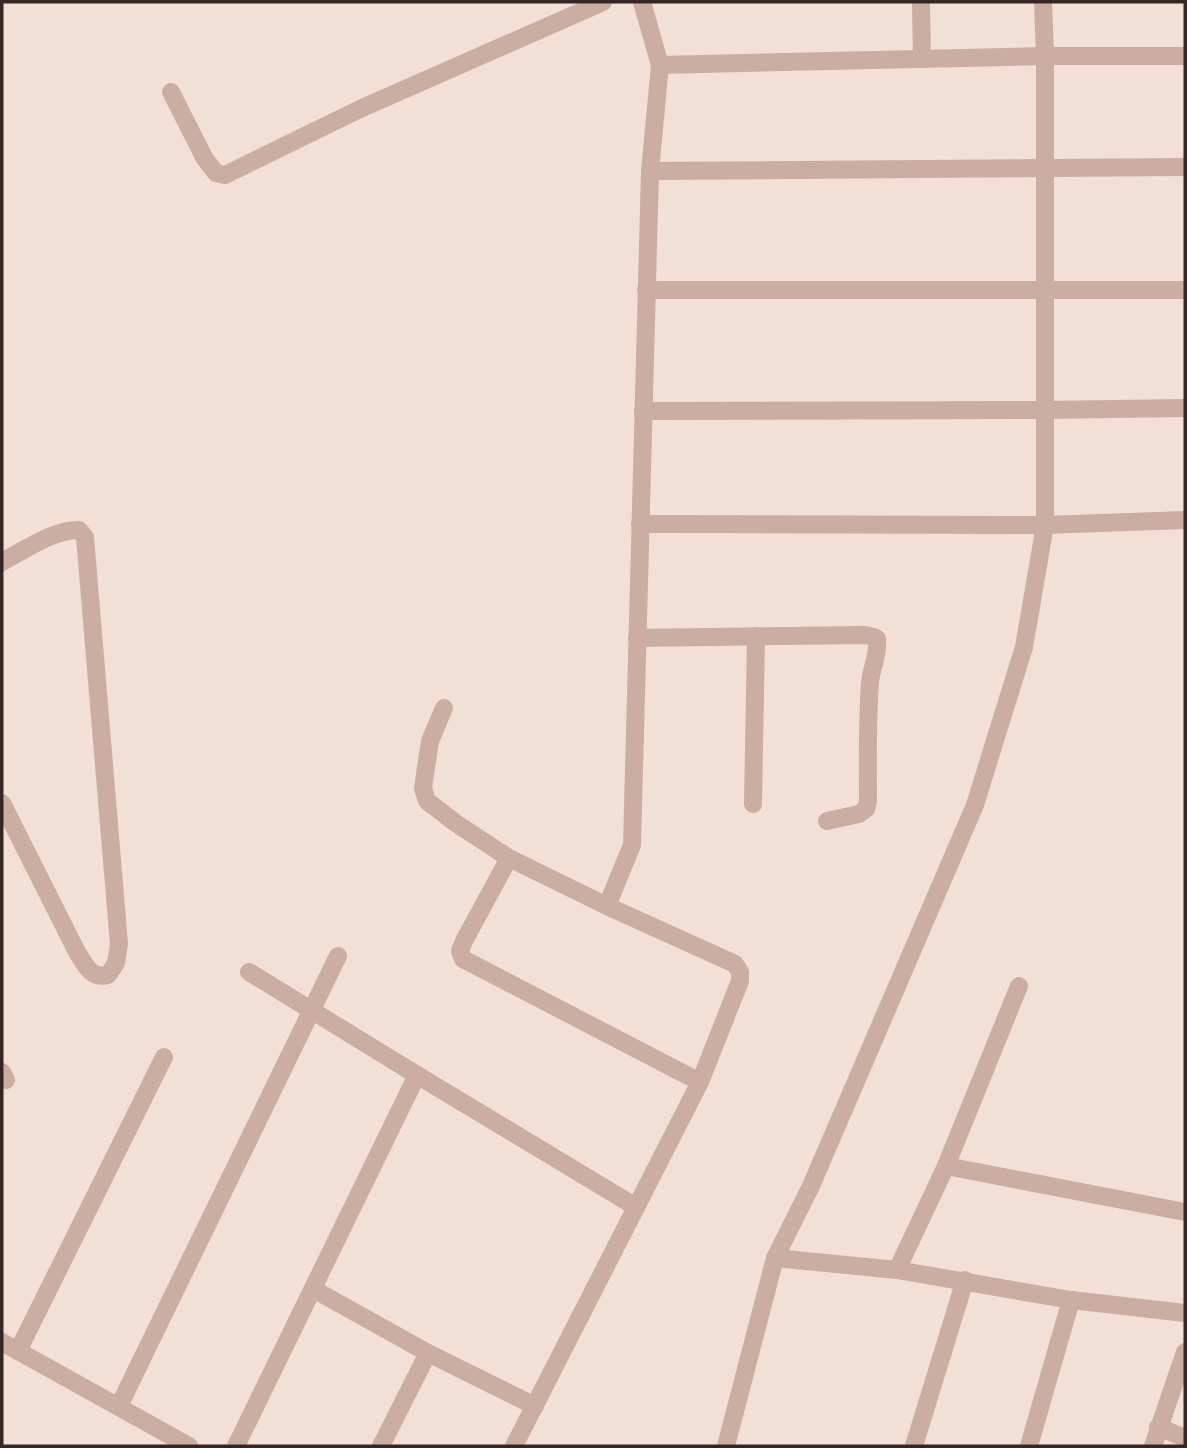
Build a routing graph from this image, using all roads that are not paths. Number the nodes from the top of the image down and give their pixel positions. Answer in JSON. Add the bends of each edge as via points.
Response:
{"nodes":[{"id":1,"x":603,"y":2,"type":"edge"},
{"id":2,"x":642,"y":2,"type":"edge"},
{"id":3,"x":921,"y":2,"type":"edge"},
{"id":4,"x":1043,"y":2,"type":"edge"},
{"id":5,"x":1045,"y":56,"type":"junction"},
{"id":6,"x":1185,"y":56,"type":"edge"},
{"id":7,"x":922,"y":59,"type":"junction"},
{"id":8,"x":660,"y":65,"type":"junction"},
{"id":9,"x":172,"y":92,"type":"dead end"},
{"id":10,"x":1185,"y":167,"type":"edge"},
{"id":11,"x":1045,"y":168,"type":"junction"},
{"id":12,"x":650,"y":171,"type":"junction"},
{"id":13,"x":646,"y":290,"type":"junction"},
{"id":14,"x":1045,"y":290,"type":"junction"},
{"id":15,"x":1185,"y":290,"type":"edge"},
{"id":16,"x":1185,"y":408,"type":"edge"},
{"id":17,"x":1045,"y":410,"type":"junction"},
{"id":18,"x":643,"y":411,"type":"junction"},
{"id":19,"x":1185,"y":520,"type":"edge"},
{"id":20,"x":640,"y":524,"type":"junction"},
{"id":21,"x":1045,"y":525,"type":"junction"},
{"id":22,"x":2,"y":562,"type":"edge"},
{"id":23,"x":756,"y":636,"type":"junction"},
{"id":24,"x":637,"y":638,"type":"junction"},
{"id":25,"x":444,"y":708,"type":"dead end"},
{"id":26,"x":2,"y":803,"type":"edge"},
{"id":27,"x":753,"y":804,"type":"dead end"},
{"id":28,"x":827,"y":821,"type":"dead end"},
{"id":29,"x":6,"y":823,"type":"edge"},
{"id":30,"x":509,"y":858,"type":"junction"},
{"id":31,"x":607,"y":906,"type":"junction"},
{"id":32,"x":338,"y":956,"type":"dead end"},
{"id":33,"x":249,"y":972,"type":"dead end"},
{"id":34,"x":1019,"y":986,"type":"dead end"},
{"id":35,"x":312,"y":1010,"type":"junction"},
{"id":36,"x":164,"y":1057,"type":"dead end"},
{"id":37,"x":417,"y":1076,"type":"junction"},
{"id":38,"x":701,"y":1082,"type":"junction"},
{"id":39,"x":946,"y":1166,"type":"junction"},
{"id":40,"x":636,"y":1207,"type":"junction"},
{"id":41,"x":1185,"y":1212,"type":"edge"},
{"id":42,"x":775,"y":1258,"type":"junction"},
{"id":43,"x":897,"y":1270,"type":"junction"},
{"id":44,"x":965,"y":1280,"type":"junction"},
{"id":45,"x":313,"y":1289,"type":"junction"},
{"id":46,"x":1070,"y":1300,"type":"junction"},
{"id":47,"x":1185,"y":1313,"type":"edge"},
{"id":48,"x":2,"y":1342,"type":"edge"},
{"id":49,"x":18,"y":1351,"type":"junction"},
{"id":50,"x":1185,"y":1352,"type":"edge"},
{"id":51,"x":428,"y":1353,"type":"junction"},
{"id":52,"x":118,"y":1406,"type":"junction"},
{"id":53,"x":535,"y":1406,"type":"junction"},
{"id":54,"x":1158,"y":1427,"type":"junction"},
{"id":55,"x":1185,"y":1438,"type":"edge"},
{"id":56,"x":188,"y":1446,"type":"edge"},
{"id":57,"x":236,"y":1446,"type":"edge"},
{"id":58,"x":381,"y":1446,"type":"edge"},
{"id":59,"x":514,"y":1446,"type":"edge"},
{"id":60,"x":726,"y":1446,"type":"edge"},
{"id":61,"x":914,"y":1446,"type":"edge"},
{"id":62,"x":1029,"y":1446,"type":"edge"},
{"id":63,"x":1153,"y":1446,"type":"edge"}],
"edges":[{"from":1,"to":9,"type":"street","via":[[360,109],[225,175],[216,173],[205,159]]},
{"from":2,"to":8,"type":"street"},
{"from":3,"to":7,"type":"street"},
{"from":4,"to":5,"type":"street"},
{"from":5,"to":6,"type":"street"},
{"from":5,"to":7,"type":"street"},
{"from":5,"to":11,"type":"street"},
{"from":7,"to":8,"type":"street"},
{"from":8,"to":12,"type":"street"},
{"from":10,"to":11,"type":"street"},
{"from":11,"to":12,"type":"street"},
{"from":11,"to":14,"type":"street"},
{"from":12,"to":13,"type":"street"},
{"from":13,"to":14,"type":"street"},
{"from":13,"to":18,"type":"street"},
{"from":14,"to":15,"type":"street"},
{"from":14,"to":17,"type":"street"},
{"from":16,"to":17,"type":"street"},
{"from":17,"to":18,"type":"street"},
{"from":17,"to":21,"type":"street"},
{"from":18,"to":20,"type":"street"},
{"from":19,"to":21,"type":"street"},
{"from":20,"to":21,"type":"street"},
{"from":20,"to":24,"type":"street"},
{"from":21,"to":42,"type":"street","via":[[1024,647],[975,805],[811,1186]]},
{"from":22,"to":29,"type":"street","via":[[69,530],[79,530],[85,537],[119,944],[116,964],[108,975],[92,974],[77,952]]},
{"from":23,"to":24,"type":"street"},
{"from":23,"to":27,"type":"street"},
{"from":23,"to":28,"type":"street","via":[[865,635],[877,639],[870,674],[866,809]]},
{"from":24,"to":31,"type":"street","via":[[632,845]]},
{"from":25,"to":30,"type":"street","via":[[430,741],[423,788],[426,801]]},
{"from":26,"to":29,"type":"street"},
{"from":30,"to":31,"type":"street"},
{"from":30,"to":38,"type":"street","via":[[464,942],[463,959]]},
{"from":31,"to":38,"type":"street","via":[[735,964],[740,972]]},
{"from":32,"to":35,"type":"street"},
{"from":33,"to":35,"type":"street"},
{"from":34,"to":39,"type":"street"},
{"from":35,"to":37,"type":"street"},
{"from":35,"to":52,"type":"street"},
{"from":36,"to":49,"type":"street"},
{"from":37,"to":40,"type":"street"},
{"from":37,"to":45,"type":"street"},
{"from":38,"to":40,"type":"street"},
{"from":39,"to":41,"type":"street"},
{"from":39,"to":43,"type":"street"},
{"from":40,"to":53,"type":"street"},
{"from":42,"to":43,"type":"street"},
{"from":42,"to":60,"type":"street"},
{"from":43,"to":44,"type":"street"},
{"from":44,"to":46,"type":"street"},
{"from":44,"to":61,"type":"street"},
{"from":45,"to":51,"type":"street"},
{"from":45,"to":57,"type":"street"},
{"from":46,"to":47,"type":"street"},
{"from":46,"to":62,"type":"street"},
{"from":48,"to":49,"type":"street"},
{"from":49,"to":52,"type":"street"},
{"from":50,"to":54,"type":"street"},
{"from":51,"to":53,"type":"street"},
{"from":51,"to":58,"type":"street"},
{"from":52,"to":56,"type":"street"},
{"from":53,"to":59,"type":"street"},
{"from":54,"to":55,"type":"street"},
{"from":54,"to":63,"type":"street"}]}
